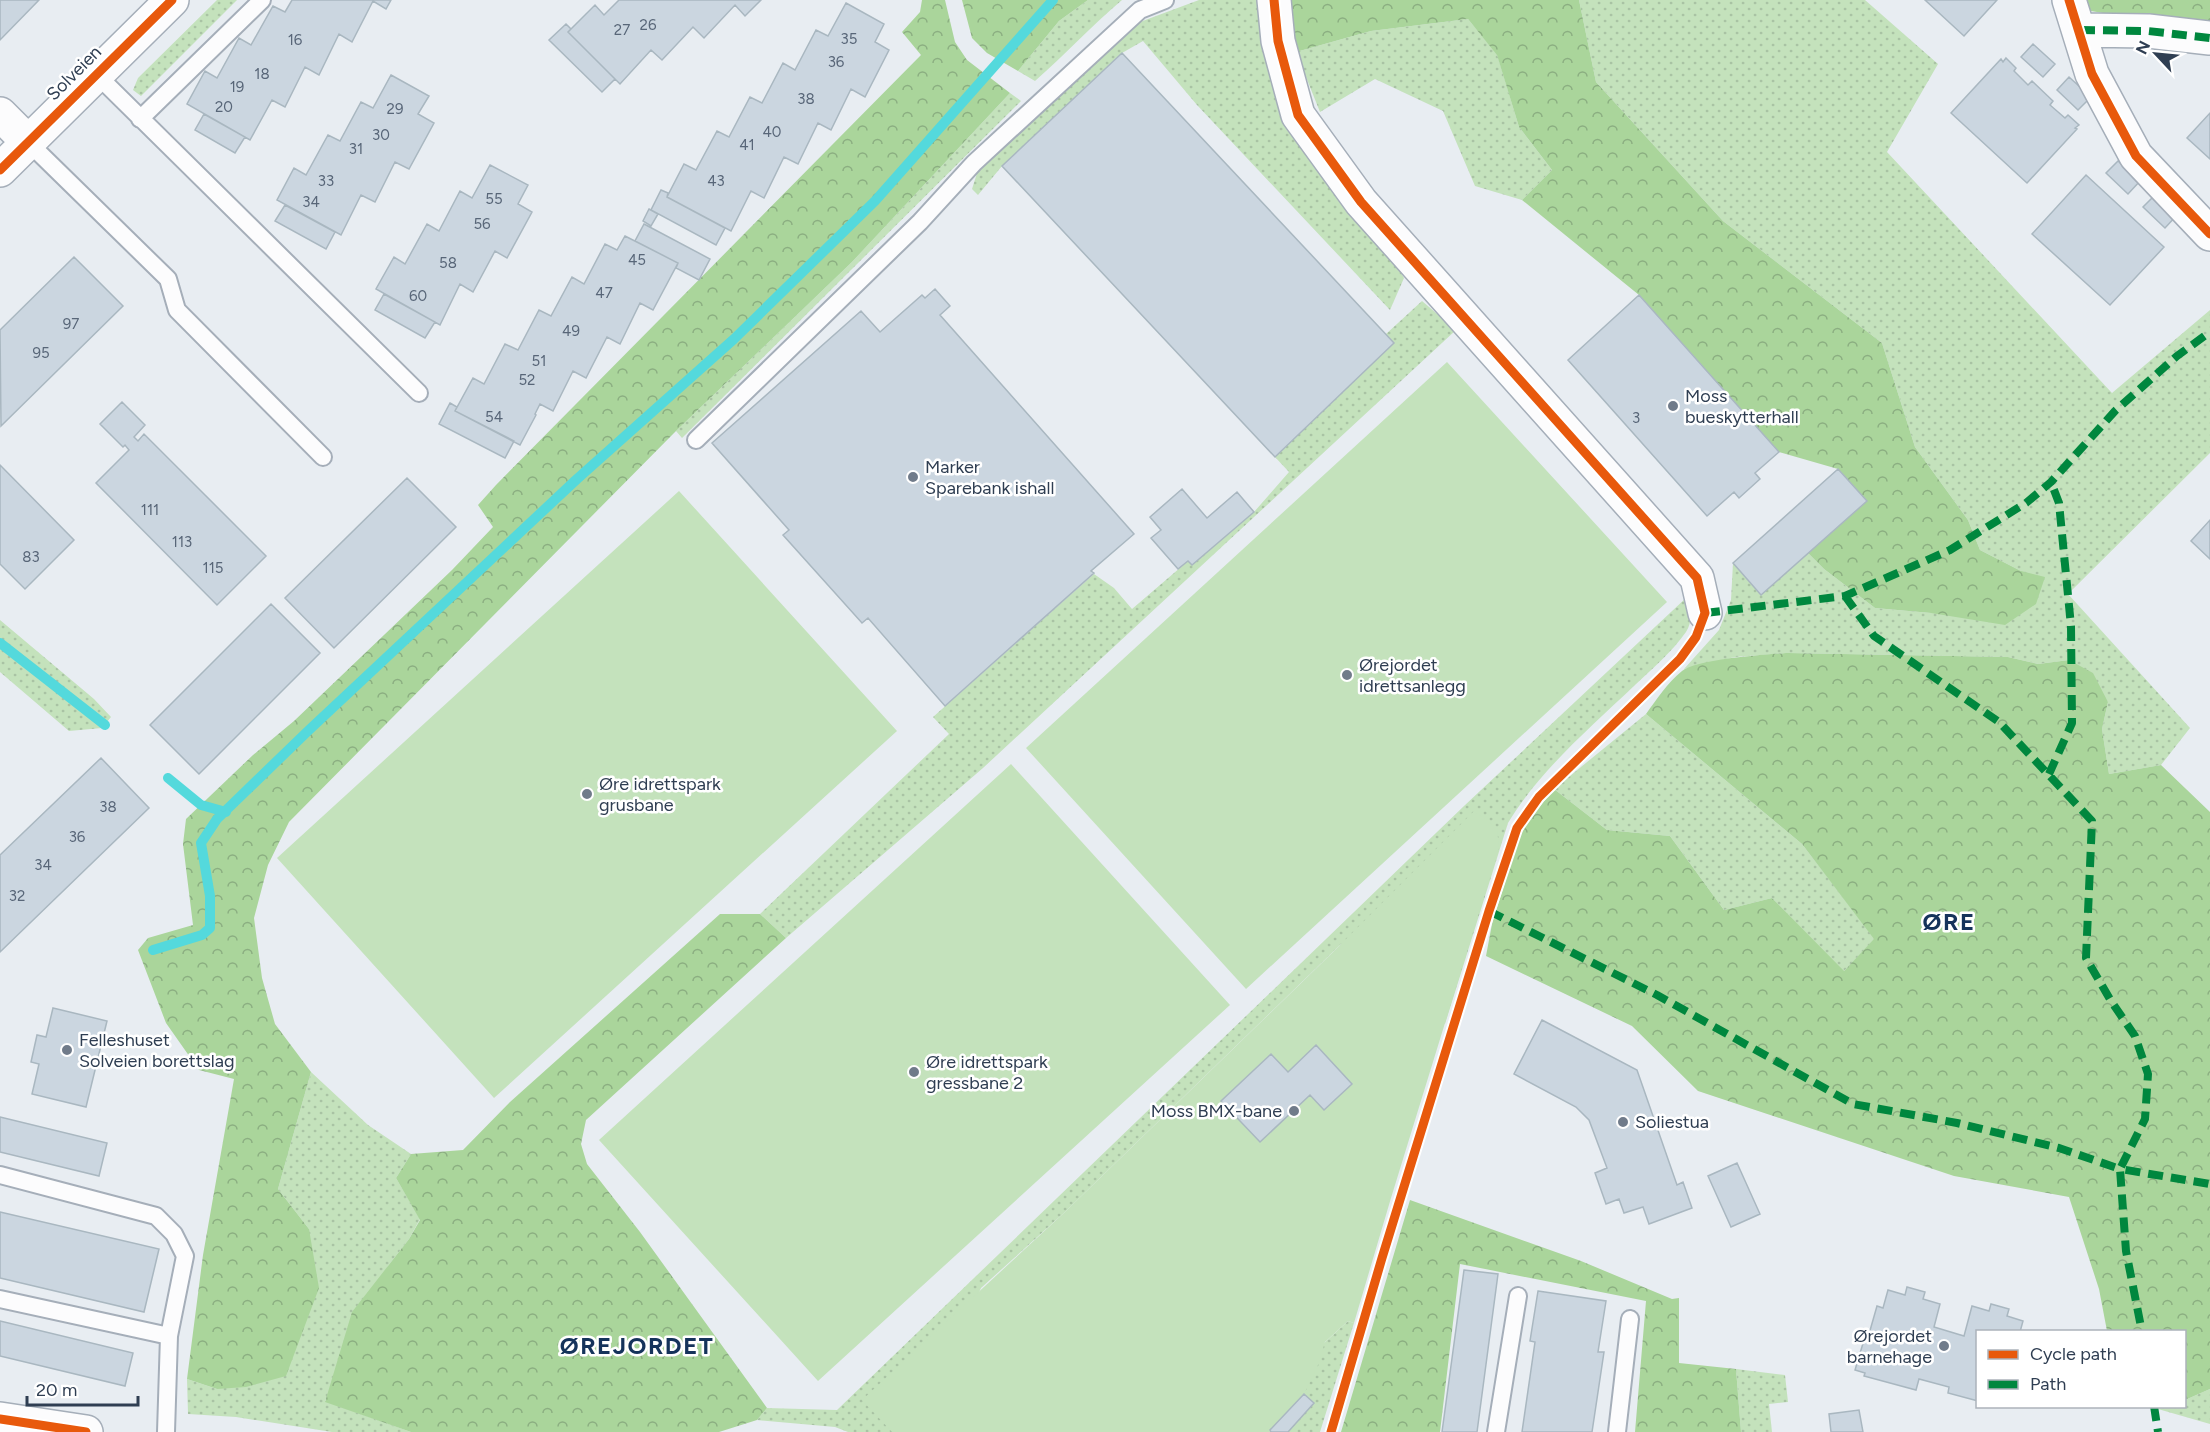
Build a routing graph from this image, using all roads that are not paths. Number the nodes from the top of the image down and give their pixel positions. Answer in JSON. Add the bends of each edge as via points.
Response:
{"nodes":[{"id":1,"x":172,"y":0,"type":"edge"},
{"id":2,"x":262,"y":0,"type":"edge"},
{"id":3,"x":1165,"y":0,"type":"edge"},
{"id":4,"x":1274,"y":0,"type":"edge"},
{"id":5,"x":2074,"y":15,"type":"edge"},
{"id":6,"x":2210,"y":38,"type":"edge"},
{"id":7,"x":96,"y":74,"type":"junction"},
{"id":8,"x":0,"y":114,"type":"edge"},
{"id":9,"x":140,"y":119,"type":"junction"},
{"id":10,"x":28,"y":142,"type":"junction"},
{"id":11,"x":0,"y":170,"type":"edge"},
{"id":12,"x":2210,"y":234,"type":"edge"},
{"id":13,"x":419,"y":393,"type":"dead end"},
{"id":14,"x":696,"y":440,"type":"dead end"},
{"id":15,"x":323,"y":457,"type":"dead end"},
{"id":16,"x":1705,"y":613,"type":"dead end"},
{"id":17,"x":0,"y":1175,"type":"edge"},
{"id":18,"x":1518,"y":1296,"type":"dead end"},
{"id":19,"x":0,"y":1299,"type":"edge"},
{"id":20,"x":1630,"y":1319,"type":"dead end"},
{"id":21,"x":169,"y":1336,"type":"junction"},
{"id":22,"x":0,"y":1419,"type":"edge"},
{"id":23,"x":86,"y":1432,"type":"edge"},
{"id":24,"x":166,"y":1432,"type":"edge"},
{"id":25,"x":1496,"y":1432,"type":"edge"},
{"id":26,"x":1617,"y":1432,"type":"edge"}],
"edges":[{"from":1,"to":7,"type":"street","name":"Solveien"},
{"from":2,"to":9,"type":"lane"},
{"from":3,"to":14,"type":"lane","via":[[1140,10],[974,163],[925,227]]},
{"from":4,"to":16,"type":"street","via":[[1278,41],[1298,115],[1361,202],[1697,578]]},
{"from":5,"to":6,"type":"street","via":[[2148,31]]},
{"from":5,"to":12,"type":"street","via":[[2092,74],[2136,156]]},
{"from":7,"to":9,"type":"lane"},
{"from":7,"to":10,"type":"street","name":"Solveien"},
{"from":8,"to":10,"type":"street"},
{"from":9,"to":13,"type":"lane"},
{"from":10,"to":11,"type":"street","name":"Solveien"},
{"from":10,"to":15,"type":"lane","via":[[168,279],[177,310]]},
{"from":17,"to":21,"type":"lane","via":[[156,1216],[174,1234],[185,1256]]},
{"from":18,"to":25,"type":"lane"},
{"from":19,"to":21,"type":"lane"},
{"from":20,"to":26,"type":"lane"},
{"from":21,"to":24,"type":"lane"},
{"from":22,"to":23,"type":"street"}]}
